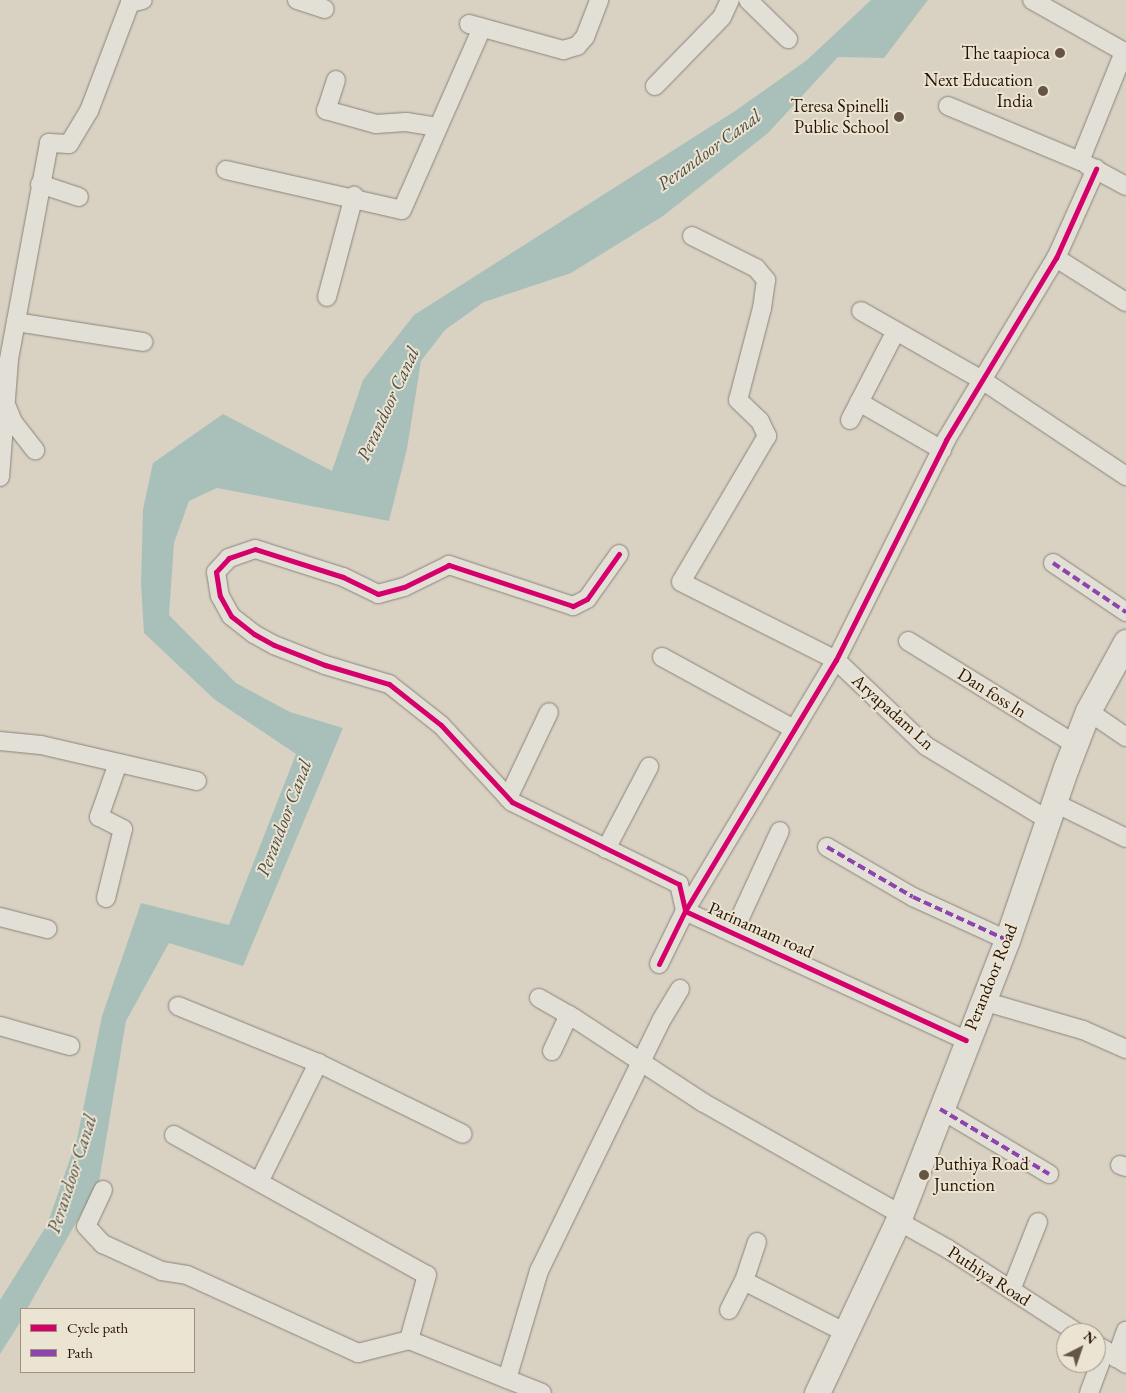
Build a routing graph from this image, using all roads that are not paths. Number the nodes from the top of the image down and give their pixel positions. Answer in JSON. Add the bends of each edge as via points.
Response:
{"nodes":[{"id":1,"x":143,"y":0,"type":"edge"},
{"id":2,"x":297,"y":0,"type":"edge"},
{"id":3,"x":599,"y":0,"type":"edge"},
{"id":4,"x":730,"y":0,"type":"edge"},
{"id":5,"x":748,"y":0,"type":"edge"},
{"id":6,"x":1032,"y":0,"type":"edge"},
{"id":7,"x":325,"y":9,"type":"dead end"},
{"id":8,"x":788,"y":39,"type":"dead end"},
{"id":9,"x":1125,"y":53,"type":"edge"},
{"id":10,"x":336,"y":80,"type":"dead end"},
{"id":11,"x":655,"y":86,"type":"dead end"},
{"id":12,"x":948,"y":106,"type":"dead end"},
{"id":13,"x":438,"y":127,"type":"junction"},
{"id":14,"x":1080,"y":161,"type":"junction"},
{"id":15,"x":1096,"y":169,"type":"junction"},
{"id":16,"x":226,"y":170,"type":"dead end"},
{"id":17,"x":40,"y":184,"type":"junction"},
{"id":18,"x":1126,"y":186,"type":"edge"},
{"id":19,"x":354,"y":196,"type":"junction"},
{"id":20,"x":79,"y":197,"type":"dead end"},
{"id":21,"x":692,"y":236,"type":"dead end"},
{"id":22,"x":1056,"y":258,"type":"junction"},
{"id":23,"x":327,"y":297,"type":"dead end"},
{"id":24,"x":1126,"y":302,"type":"edge"},
{"id":25,"x":861,"y":311,"type":"dead end"},
{"id":26,"x":16,"y":322,"type":"junction"},
{"id":27,"x":896,"y":331,"type":"junction"},
{"id":28,"x":144,"y":342,"type":"dead end"},
{"id":29,"x":5,"y":358,"type":"edge"},
{"id":30,"x":982,"y":380,"type":"junction"},
{"id":31,"x":859,"y":402,"type":"junction"},
{"id":32,"x":6,"y":404,"type":"junction"},
{"id":33,"x":850,"y":420,"type":"dead end"},
{"id":34,"x":35,"y":450,"type":"dead end"},
{"id":35,"x":942,"y":450,"type":"junction"},
{"id":36,"x":1126,"y":476,"type":"edge"},
{"id":37,"x":0,"y":477,"type":"edge"},
{"id":38,"x":619,"y":554,"type":"dead end"},
{"id":39,"x":1053,"y":563,"type":"dead end"},
{"id":40,"x":1126,"y":612,"type":"edge"},
{"id":41,"x":908,"y":641,"type":"dead end"},
{"id":42,"x":1126,"y":642,"type":"edge"},
{"id":43,"x":662,"y":657,"type":"dead end"},
{"id":44,"x":836,"y":660,"type":"junction"},
{"id":45,"x":1088,"y":711,"type":"junction"},
{"id":46,"x":549,"y":712,"type":"dead end"},
{"id":47,"x":794,"y":729,"type":"junction"},
{"id":48,"x":1126,"y":737,"type":"edge"},
{"id":49,"x":0,"y":741,"type":"edge"},
{"id":50,"x":1076,"y":744,"type":"junction"},
{"id":51,"x":118,"y":763,"type":"junction"},
{"id":52,"x":649,"y":768,"type":"dead end"},
{"id":53,"x":197,"y":781,"type":"dead end"},
{"id":54,"x":510,"y":800,"type":"junction"},
{"id":55,"x":1053,"y":812,"type":"junction"},
{"id":56,"x":780,"y":831,"type":"dead end"},
{"id":57,"x":1126,"y":838,"type":"edge"},
{"id":58,"x":827,"y":847,"type":"dead end"},
{"id":59,"x":606,"y":849,"type":"junction"},
{"id":60,"x":106,"y":898,"type":"dead end"},
{"id":61,"x":685,"y":911,"type":"junction"},
{"id":62,"x":0,"y":917,"type":"edge"},
{"id":63,"x":47,"y":929,"type":"dead end"},
{"id":64,"x":734,"y":933,"type":"junction"},
{"id":65,"x":1007,"y":940,"type":"junction"},
{"id":66,"x":659,"y":964,"type":"dead end"},
{"id":67,"x":680,"y":989,"type":"dead end"},
{"id":68,"x":539,"y":998,"type":"dead end"},
{"id":69,"x":982,"y":1001,"type":"junction"},
{"id":70,"x":178,"y":1006,"type":"dead end"},
{"id":71,"x":570,"y":1015,"type":"junction"},
{"id":72,"x":0,"y":1026,"type":"edge"},
{"id":73,"x":966,"y":1040,"type":"junction"},
{"id":74,"x":70,"y":1046,"type":"dead end"},
{"id":75,"x":1126,"y":1050,"type":"edge"},
{"id":76,"x":552,"y":1051,"type":"dead end"},
{"id":77,"x":641,"y":1061,"type":"junction"},
{"id":78,"x":318,"y":1064,"type":"junction"},
{"id":79,"x":940,"y":1109,"type":"junction"},
{"id":80,"x":463,"y":1134,"type":"dead end"},
{"id":81,"x":174,"y":1135,"type":"dead end"},
{"id":82,"x":1049,"y":1174,"type":"dead end"},
{"id":83,"x":260,"y":1180,"type":"junction"},
{"id":84,"x":103,"y":1190,"type":"dead end"},
{"id":85,"x":899,"y":1217,"type":"junction"},
{"id":86,"x":1038,"y":1222,"type":"dead end"},
{"id":87,"x":757,"y":1242,"type":"dead end"},
{"id":88,"x":744,"y":1281,"type":"junction"},
{"id":89,"x":1011,"y":1290,"type":"junction"},
{"id":90,"x":729,"y":1310,"type":"dead end"},
{"id":91,"x":1062,"y":1323,"type":"edge"},
{"id":92,"x":1126,"y":1331,"type":"edge"},
{"id":93,"x":844,"y":1332,"type":"junction"},
{"id":94,"x":409,"y":1340,"type":"junction"},
{"id":95,"x":1111,"y":1354,"type":"edge"},
{"id":96,"x":507,"y":1379,"type":"junction"},
{"id":97,"x":542,"y":1393,"type":"edge"},
{"id":98,"x":817,"y":1393,"type":"edge"},
{"id":99,"x":1089,"y":1393,"type":"edge"}],
"edges":[{"from":1,"to":17,"type":"street","via":[[130,3],[89,111],[69,144],[49,143]]},
{"from":2,"to":7,"type":"street"},
{"from":3,"to":13,"type":"street","via":[[585,37],[577,46],[563,50],[475,26]]},
{"from":4,"to":11,"type":"street","via":[[722,17]]},
{"from":5,"to":8,"type":"street"},
{"from":6,"to":9,"type":"street"},
{"from":9,"to":14,"type":"street"},
{"from":10,"to":13,"type":"street","via":[[326,110],[376,124],[406,122]]},
{"from":12,"to":14,"type":"street"},
{"from":13,"to":19,"type":"street","via":[[402,210]]},
{"from":14,"to":15,"type":"street"},
{"from":15,"to":18,"type":"street"},
{"from":15,"to":22,"type":"street"},
{"from":16,"to":19,"type":"street"},
{"from":17,"to":20,"type":"street"},
{"from":17,"to":26,"type":"street"},
{"from":19,"to":23,"type":"street"},
{"from":21,"to":44,"type":"street","name":"Aryapadam Ln","via":[[756,268],[766,280],[738,400],[760,421],[767,436],[681,582]]},
{"from":22,"to":24,"type":"street"},
{"from":22,"to":30,"type":"street"},
{"from":25,"to":27,"type":"street"},
{"from":26,"to":28,"type":"street"},
{"from":26,"to":29,"type":"street"},
{"from":27,"to":30,"type":"street"},
{"from":27,"to":31,"type":"street"},
{"from":29,"to":32,"type":"street"},
{"from":30,"to":35,"type":"street"},
{"from":30,"to":36,"type":"street"},
{"from":31,"to":33,"type":"street"},
{"from":31,"to":35,"type":"street"},
{"from":32,"to":34,"type":"street","via":[[13,422]]},
{"from":32,"to":37,"type":"street"},
{"from":35,"to":44,"type":"street"},
{"from":38,"to":54,"type":"street","via":[[587,599],[573,606],[449,565],[434,569],[404,587],[378,594],[343,577],[255,549],[229,558],[216,572],[220,596],[231,616],[274,645],[325,665],[389,684],[441,725]]},
{"from":39,"to":40,"type":"street"},
{"from":41,"to":50,"type":"street","name":"Dan foss ln"},
{"from":42,"to":45,"type":"main road","name":"Perandoor Road"},
{"from":43,"to":47,"type":"street"},
{"from":44,"to":47,"type":"street"},
{"from":44,"to":55,"type":"street","name":"Aryapadam Ln","via":[[926,746]]},
{"from":45,"to":48,"type":"street"},
{"from":45,"to":50,"type":"main road","name":"Perandoor Road"},
{"from":46,"to":54,"type":"street"},
{"from":47,"to":61,"type":"street"},
{"from":49,"to":51,"type":"street","via":[[41,745]]},
{"from":50,"to":55,"type":"main road","name":"Perandoor Road"},
{"from":51,"to":53,"type":"street"},
{"from":51,"to":60,"type":"street","via":[[99,817],[123,829]]},
{"from":52,"to":59,"type":"street"},
{"from":54,"to":59,"type":"street","name":"Parinamam road"},
{"from":55,"to":57,"type":"street","name":"Aryapadam Ln"},
{"from":55,"to":65,"type":"main road","name":"Perandoor Road"},
{"from":56,"to":64,"type":"street"},
{"from":58,"to":65,"type":"street","via":[[913,897]]},
{"from":59,"to":61,"type":"street","name":"Parinamam road","via":[[679,884]]},
{"from":61,"to":64,"type":"street","name":"Parinamam road"},
{"from":61,"to":66,"type":"street"},
{"from":62,"to":63,"type":"street"},
{"from":64,"to":73,"type":"street","name":"Parinamam road"},
{"from":65,"to":69,"type":"main road","name":"Perandoor Road"},
{"from":67,"to":77,"type":"street"},
{"from":68,"to":71,"type":"street","name":"Puthiya Road"},
{"from":69,"to":73,"type":"main road","name":"Perandoor Road"},
{"from":69,"to":75,"type":"street","via":[[1083,1030]]},
{"from":70,"to":78,"type":"street"},
{"from":71,"to":76,"type":"street"},
{"from":71,"to":77,"type":"street","name":"Puthiya Road"},
{"from":72,"to":74,"type":"street"},
{"from":73,"to":79,"type":"main road","name":"Perandoor Road"},
{"from":77,"to":85,"type":"street","name":"Puthiya Road","via":[[712,1108]]},
{"from":77,"to":96,"type":"street","via":[[539,1271]]},
{"from":78,"to":80,"type":"street"},
{"from":78,"to":83,"type":"street"},
{"from":79,"to":82,"type":"street"},
{"from":79,"to":85,"type":"main road","name":"Perandoor Road"},
{"from":81,"to":83,"type":"street"},
{"from":83,"to":94,"type":"street","via":[[427,1275]]},
{"from":84,"to":94,"type":"street","via":[[86,1226],[103,1244],[162,1271],[187,1275],[358,1353]]},
{"from":85,"to":89,"type":"street","name":"Puthiya Road"},
{"from":85,"to":93,"type":"main road","name":"Perandoor Road"},
{"from":86,"to":89,"type":"street"},
{"from":87,"to":88,"type":"street"},
{"from":88,"to":90,"type":"street"},
{"from":88,"to":93,"type":"street"},
{"from":89,"to":91,"type":"street","name":"Puthiya Road"},
{"from":92,"to":95,"type":"street"},
{"from":93,"to":98,"type":"main road","name":"Perandoor Road"},
{"from":94,"to":96,"type":"street"},
{"from":95,"to":99,"type":"street"},
{"from":96,"to":97,"type":"street"}]}
